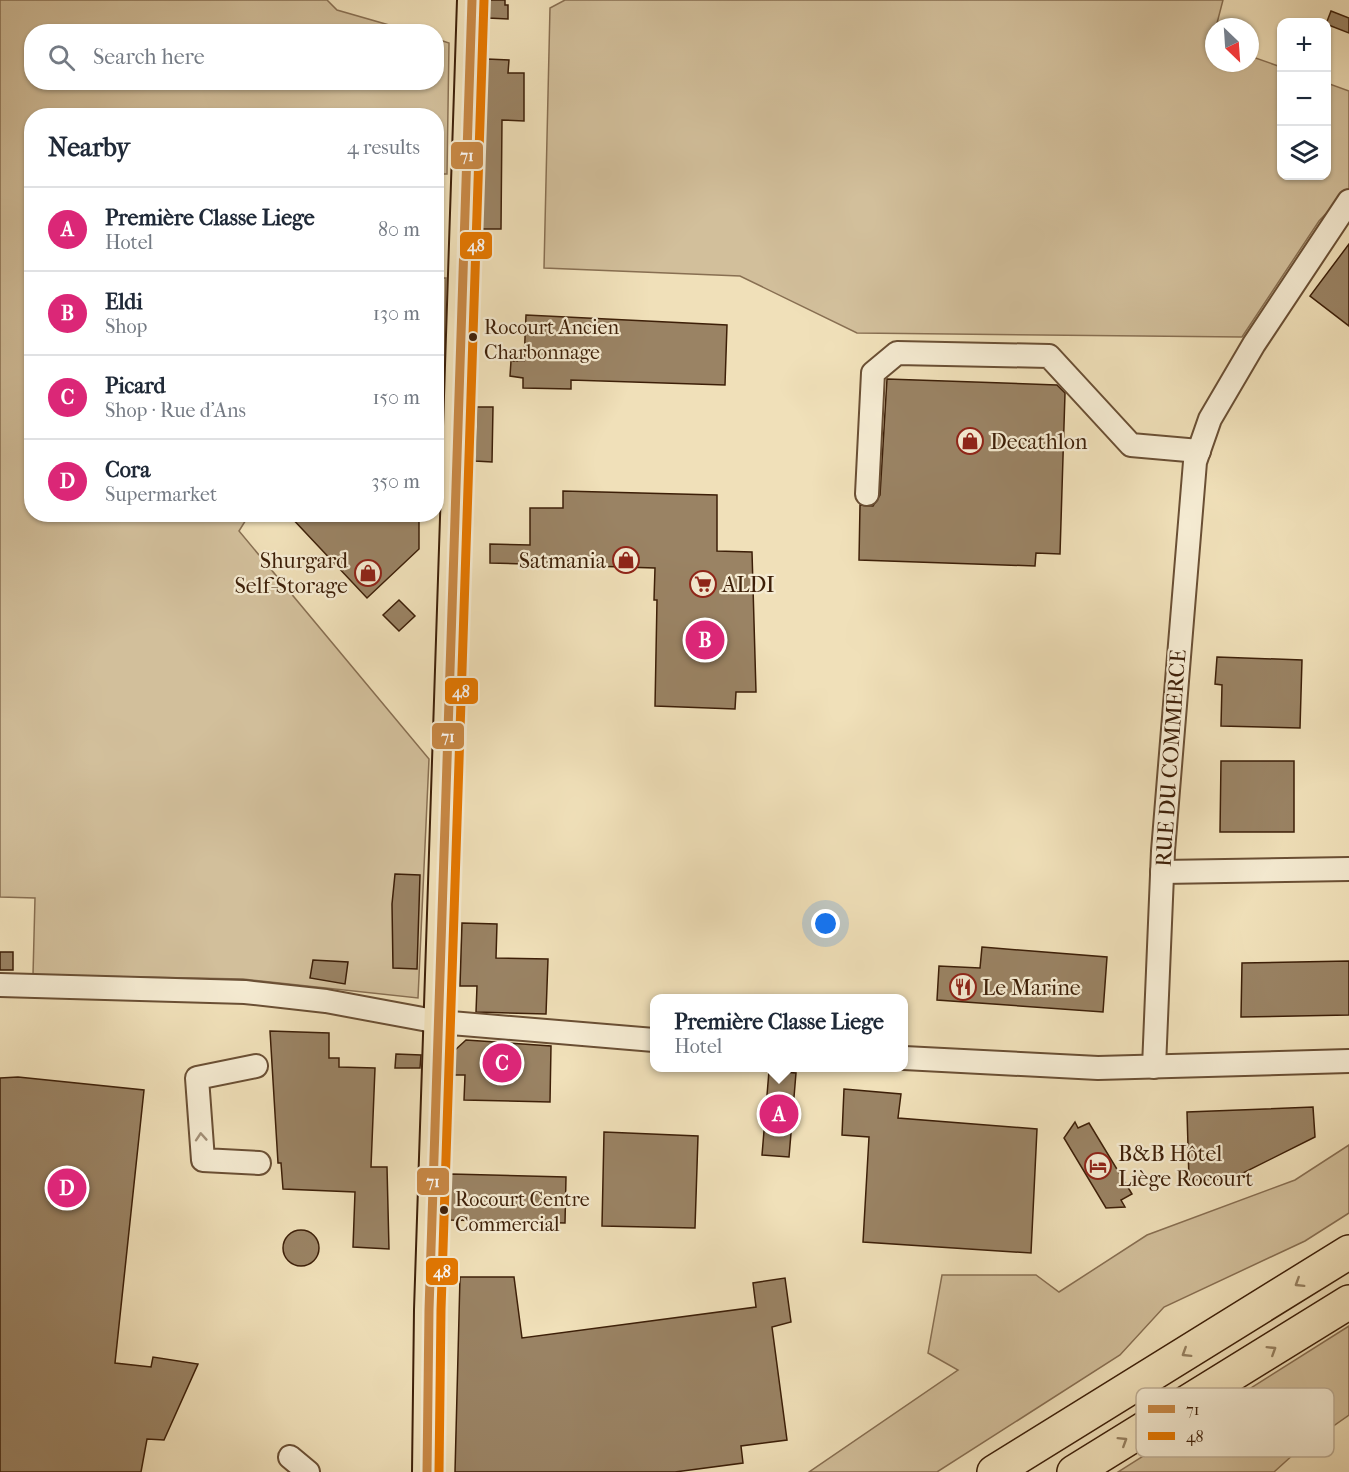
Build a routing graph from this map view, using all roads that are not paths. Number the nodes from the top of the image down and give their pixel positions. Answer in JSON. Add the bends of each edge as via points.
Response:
{"nodes":[{"id":1,"x":472,"y":0,"type":"edge"},
{"id":2,"x":1349,"y":201,"type":"edge"},
{"id":3,"x":1199,"y":451,"type":"junction"},
{"id":4,"x":867,"y":494,"type":"dead end"},
{"id":5,"x":1349,"y":869,"type":"edge"},
{"id":6,"x":1162,"y":872,"type":"junction"},
{"id":7,"x":0,"y":985,"type":"edge"},
{"id":8,"x":439,"y":1022,"type":"junction"},
{"id":9,"x":650,"y":1040,"type":"edge"},
{"id":10,"x":908,"y":1058,"type":"edge"},
{"id":11,"x":1349,"y":1061,"type":"edge"},
{"id":12,"x":256,"y":1066,"type":"dead end"},
{"id":13,"x":1154,"y":1067,"type":"junction"},
{"id":14,"x":259,"y":1163,"type":"dead end"},
{"id":15,"x":1349,"y":1252,"type":"edge"},
{"id":16,"x":1349,"y":1302,"type":"edge"},
{"id":17,"x":1210,"y":1388,"type":"edge"},
{"id":18,"x":1136,"y":1434,"type":"edge"},
{"id":19,"x":290,"y":1457,"type":"dead end"},
{"id":20,"x":308,"y":1472,"type":"edge"},
{"id":21,"x":427,"y":1472,"type":"edge"},
{"id":22,"x":994,"y":1472,"type":"edge"},
{"id":23,"x":1074,"y":1472,"type":"edge"}],
"edges":[{"from":1,"to":8,"type":"main road"},
{"from":2,"to":3,"type":"street","name":"RUE DU COMMERCE","via":[[1254,344],[1210,419]]},
{"from":3,"to":4,"type":"street","via":[[1131,445],[1049,356],[897,353],[873,373]]},
{"from":3,"to":6,"type":"street","name":"RUE DU COMMERCE","via":[[1183,589]]},
{"from":5,"to":6,"type":"street"},
{"from":6,"to":13,"type":"street","name":"RUE DU COMMERCE"},
{"from":7,"to":8,"type":"street","via":[[245,992],[326,1001]]},
{"from":8,"to":9,"type":"street"},
{"from":8,"to":21,"type":"main road"},
{"from":10,"to":13,"type":"street"},
{"from":11,"to":13,"type":"street"},
{"from":14,"to":12,"type":"street","one_way":true,"via":[[203,1160],[197,1078]]},
{"from":15,"to":22,"type":"highway","one_way":true},
{"from":17,"to":16,"type":"highway","one_way":true},
{"from":23,"to":18,"type":"highway","one_way":true},
{"from":19,"to":20,"type":"street"}]}
